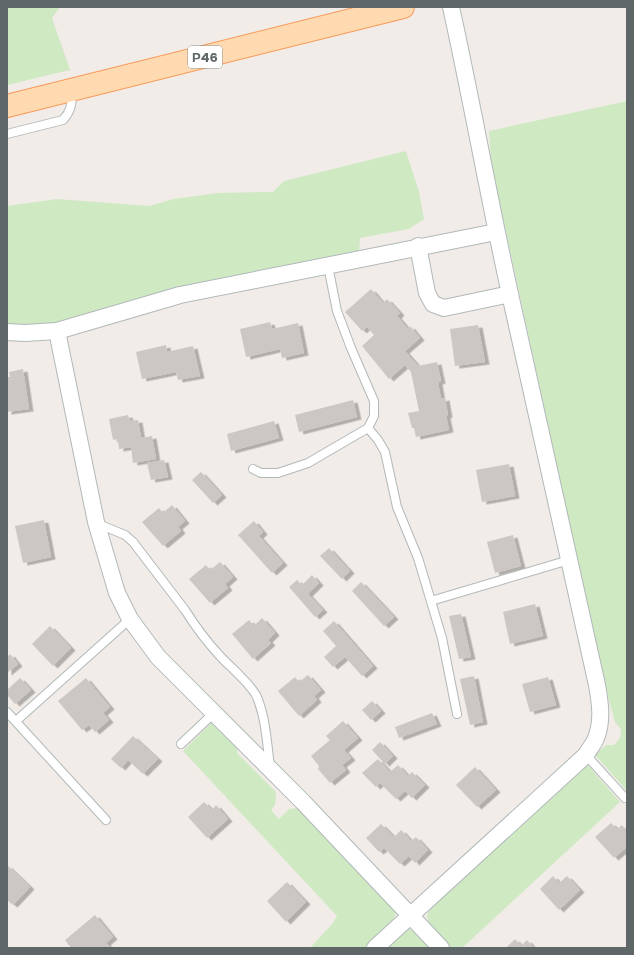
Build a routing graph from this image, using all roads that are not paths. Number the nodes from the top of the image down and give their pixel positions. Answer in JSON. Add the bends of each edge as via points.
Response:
{"nodes":[{"id":1,"x":403,"y":7,"type":"edge"},
{"id":2,"x":451,"y":7,"type":"edge"},
{"id":3,"x":72,"y":91,"type":"junction"},
{"id":4,"x":7,"y":106,"type":"edge"},
{"id":5,"x":7,"y":134,"type":"edge"},
{"id":6,"x":496,"y":232,"type":"junction"},
{"id":7,"x":418,"y":246,"type":"junction"},
{"id":8,"x":328,"y":266,"type":"junction"},
{"id":9,"x":510,"y":294,"type":"junction"},
{"id":10,"x":57,"y":331,"type":"junction"},
{"id":11,"x":7,"y":332,"type":"edge"},
{"id":12,"x":368,"y":428,"type":"junction"},
{"id":13,"x":253,"y":470,"type":"dead end"},
{"id":14,"x":96,"y":522,"type":"junction"},
{"id":15,"x":569,"y":560,"type":"junction"},
{"id":16,"x":431,"y":602,"type":"junction"},
{"id":17,"x":130,"y":619,"type":"junction"},
{"id":18,"x":7,"y":712,"type":"edge"},
{"id":19,"x":214,"y":713,"type":"junction"},
{"id":20,"x":457,"y":714,"type":"dead end"},
{"id":21,"x":16,"y":721,"type":"junction"},
{"id":22,"x":181,"y":744,"type":"dead end"},
{"id":23,"x":586,"y":755,"type":"junction"},
{"id":24,"x":270,"y":770,"type":"junction"},
{"id":25,"x":625,"y":798,"type":"dead end"},
{"id":26,"x":106,"y":820,"type":"dead end"},
{"id":27,"x":410,"y":915,"type":"junction"},
{"id":28,"x":375,"y":948,"type":"edge"},
{"id":29,"x":441,"y":948,"type":"edge"}],
"edges":[{"from":1,"to":3,"type":"main road","number":"Р46"},
{"from":2,"to":6,"type":"street"},
{"from":3,"to":4,"type":"main road","number":"Р46"},
{"from":3,"to":5,"type":"lane","via":[[72,106],[63,120]]},
{"from":6,"to":7,"type":"street"},
{"from":6,"to":9,"type":"street"},
{"from":7,"to":8,"type":"street"},
{"from":7,"to":9,"type":"street","via":[[427,293],[433,304],[444,308]]},
{"from":8,"to":10,"type":"street","via":[[180,295]]},
{"from":8,"to":12,"type":"lane","via":[[337,311],[374,401],[374,416]]},
{"from":9,"to":15,"type":"street"},
{"from":10,"to":11,"type":"street"},
{"from":10,"to":14,"type":"street"},
{"from":12,"to":13,"type":"lane","via":[[308,463],[278,473]]},
{"from":12,"to":16,"type":"lane","via":[[385,452],[397,507],[418,558]]},
{"from":14,"to":17,"type":"street","via":[[117,593]]},
{"from":14,"to":24,"type":"lane","via":[[125,535],[133,542],[192,622],[257,696],[262,712]]},
{"from":15,"to":16,"type":"lane"},
{"from":15,"to":23,"type":"street","via":[[601,704],[596,739]]},
{"from":16,"to":20,"type":"lane","via":[[442,638]]},
{"from":17,"to":19,"type":"street","via":[[158,657]]},
{"from":17,"to":21,"type":"lane"},
{"from":18,"to":21,"type":"lane"},
{"from":19,"to":22,"type":"lane"},
{"from":19,"to":24,"type":"street"},
{"from":21,"to":26,"type":"lane"},
{"from":23,"to":25,"type":"lane"},
{"from":23,"to":27,"type":"street"},
{"from":24,"to":27,"type":"street"},
{"from":27,"to":28,"type":"street"},
{"from":27,"to":29,"type":"street"}]}
